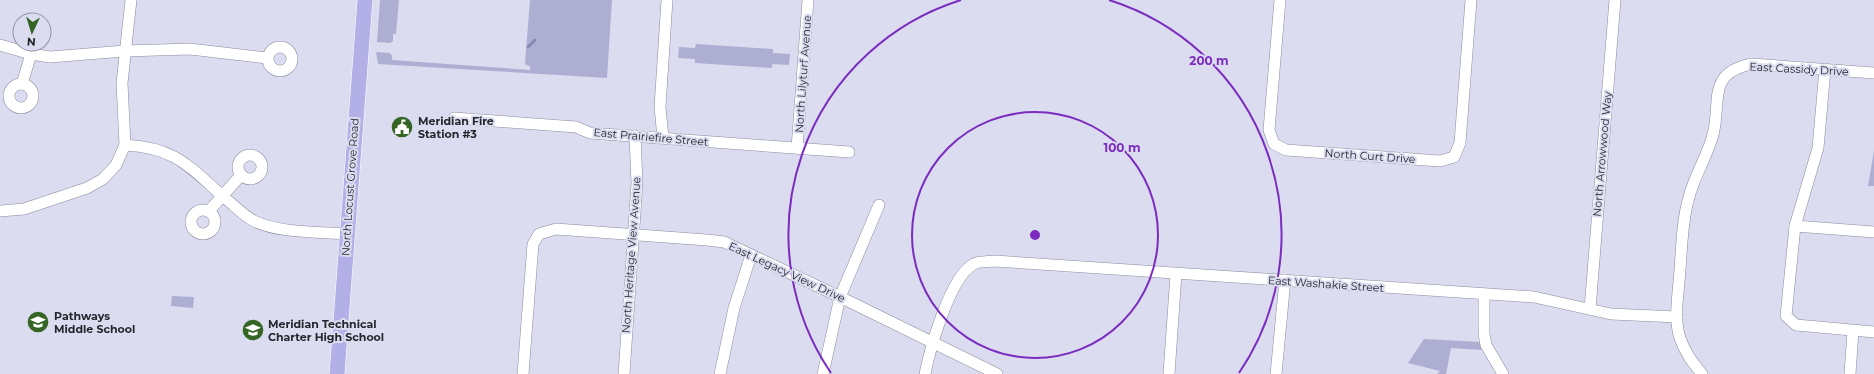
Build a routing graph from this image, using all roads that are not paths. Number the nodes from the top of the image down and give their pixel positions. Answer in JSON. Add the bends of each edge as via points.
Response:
{"nodes":[{"id":1,"x":131,"y":0,"type":"edge"},
{"id":2,"x":365,"y":0,"type":"edge"},
{"id":3,"x":667,"y":0,"type":"edge"},
{"id":4,"x":808,"y":0,"type":"edge"},
{"id":5,"x":1280,"y":0,"type":"edge"},
{"id":6,"x":1471,"y":0,"type":"edge"},
{"id":7,"x":1615,"y":0,"type":"edge"},
{"id":8,"x":0,"y":45,"type":"edge"},
{"id":9,"x":125,"y":51,"type":"junction"},
{"id":10,"x":31,"y":54,"type":"junction"},
{"id":11,"x":267,"y":58,"type":"dead end"},
{"id":12,"x":1825,"y":69,"type":"junction"},
{"id":13,"x":1874,"y":74,"type":"edge"},
{"id":14,"x":22,"y":84,"type":"dead end"},
{"id":15,"x":454,"y":118,"type":"dead end"},
{"id":16,"x":635,"y":136,"type":"junction"},
{"id":17,"x":663,"y":138,"type":"junction"},
{"id":18,"x":125,"y":145,"type":"junction"},
{"id":19,"x":797,"y":148,"type":"junction"},
{"id":20,"x":849,"y":152,"type":"dead end"},
{"id":21,"x":241,"y":175,"type":"dead end"},
{"id":22,"x":223,"y":196,"type":"junction"},
{"id":23,"x":879,"y":205,"type":"dead end"},
{"id":24,"x":209,"y":211,"type":"dead end"},
{"id":25,"x":0,"y":212,"type":"edge"},
{"id":26,"x":1794,"y":226,"type":"junction"},
{"id":27,"x":1874,"y":232,"type":"edge"},
{"id":28,"x":347,"y":234,"type":"junction"},
{"id":29,"x":633,"y":235,"type":"junction"},
{"id":30,"x":751,"y":255,"type":"junction"},
{"id":31,"x":1176,"y":274,"type":"junction"},
{"id":32,"x":1285,"y":280,"type":"junction"},
{"id":33,"x":1484,"y":294,"type":"junction"},
{"id":34,"x":840,"y":297,"type":"junction"},
{"id":35,"x":1590,"y":309,"type":"junction"},
{"id":36,"x":1677,"y":317,"type":"junction"},
{"id":37,"x":1853,"y":330,"type":"junction"},
{"id":38,"x":1874,"y":332,"type":"edge"},
{"id":39,"x":933,"y":343,"type":"junction"},
{"id":40,"x":337,"y":374,"type":"edge"},
{"id":41,"x":523,"y":374,"type":"edge"},
{"id":42,"x":624,"y":374,"type":"edge"},
{"id":43,"x":720,"y":374,"type":"edge"},
{"id":44,"x":823,"y":374,"type":"edge"},
{"id":45,"x":925,"y":374,"type":"edge"},
{"id":46,"x":996,"y":374,"type":"edge"},
{"id":47,"x":1169,"y":374,"type":"edge"},
{"id":48,"x":1276,"y":374,"type":"edge"},
{"id":49,"x":1503,"y":374,"type":"edge"},
{"id":50,"x":1702,"y":374,"type":"edge"},
{"id":51,"x":1850,"y":374,"type":"edge"}],
"edges":[{"from":1,"to":9,"type":"street"},
{"from":2,"to":28,"type":"main road","name":"North Locust Grove Road"},
{"from":3,"to":17,"type":"street","via":[[660,107]]},
{"from":4,"to":19,"type":"street","name":"North Lilyturf Avenue"},
{"from":5,"to":6,"type":"street","name":"North Curt Drive","via":[[1269,130],[1274,144],[1286,150],[1440,161],[1454,157],[1460,144]]},
{"from":7,"to":35,"type":"street","name":"North Arrowwood Way"},
{"from":8,"to":10,"type":"street"},
{"from":9,"to":10,"type":"street","via":[[60,57]]},
{"from":9,"to":11,"type":"street","via":[[190,49]]},
{"from":9,"to":18,"type":"street","via":[[122,92]]},
{"from":10,"to":14,"type":"street"},
{"from":12,"to":13,"type":"street","name":"East Cassidy Drive"},
{"from":12,"to":26,"type":"street","via":[[1818,148]]},
{"from":12,"to":36,"type":"street","name":"East Cassidy Drive","via":[[1752,64],[1738,67],[1726,75],[1720,85],[1713,136],[1689,195],[1685,214]]},
{"from":15,"to":16,"type":"street","name":"East Prairiefire Street","via":[[576,127],[590,133]]},
{"from":16,"to":17,"type":"street","name":"East Prairiefire Street"},
{"from":16,"to":29,"type":"street","name":"North Heritage View Avenue","via":[[637,183]]},
{"from":17,"to":19,"type":"street","name":"East Prairiefire Street"},
{"from":18,"to":22,"type":"street","via":[[147,147],[174,156]]},
{"from":18,"to":25,"type":"street","via":[[113,169],[95,184],[28,208]]},
{"from":19,"to":20,"type":"street","name":"East Prairiefire Street"},
{"from":21,"to":22,"type":"street"},
{"from":22,"to":24,"type":"street"},
{"from":22,"to":28,"type":"street","via":[[245,215],[262,225],[280,229]]},
{"from":23,"to":34,"type":"street"},
{"from":26,"to":27,"type":"street"},
{"from":26,"to":37,"type":"street","via":[[1786,316],[1796,325]]},
{"from":28,"to":40,"type":"main road","name":"North Locust Grove Road"},
{"from":29,"to":30,"type":"street","name":"East Legacy View Drive","via":[[724,242]]},
{"from":29,"to":41,"type":"street","name":"East Legacy View Drive","via":[[556,229],[539,234],[532,244]]},
{"from":29,"to":42,"type":"street","name":"North Heritage View Avenue"},
{"from":30,"to":34,"type":"street","name":"East Legacy View Drive"},
{"from":30,"to":43,"type":"street","via":[[734,308]]},
{"from":31,"to":32,"type":"street","name":"East Washakie Street"},
{"from":31,"to":39,"type":"street","name":"East Washakie Street","via":[[995,261],[974,264],[958,280],[947,301]]},
{"from":31,"to":47,"type":"street"},
{"from":32,"to":33,"type":"street","name":"East Washakie Street"},
{"from":32,"to":48,"type":"street"},
{"from":33,"to":35,"type":"street","name":"East Washakie Street","via":[[1534,297]]},
{"from":33,"to":49,"type":"street","via":[[1486,343]]},
{"from":34,"to":39,"type":"street","name":"East Legacy View Drive"},
{"from":34,"to":44,"type":"street"},
{"from":35,"to":36,"type":"street","name":"East Washakie Street","via":[[1611,314]]},
{"from":36,"to":50,"type":"street","via":[[1680,337],[1687,356]]},
{"from":37,"to":38,"type":"street"},
{"from":37,"to":51,"type":"street"},
{"from":39,"to":45,"type":"street"},
{"from":39,"to":46,"type":"street","name":"East Legacy View Drive"}]}
